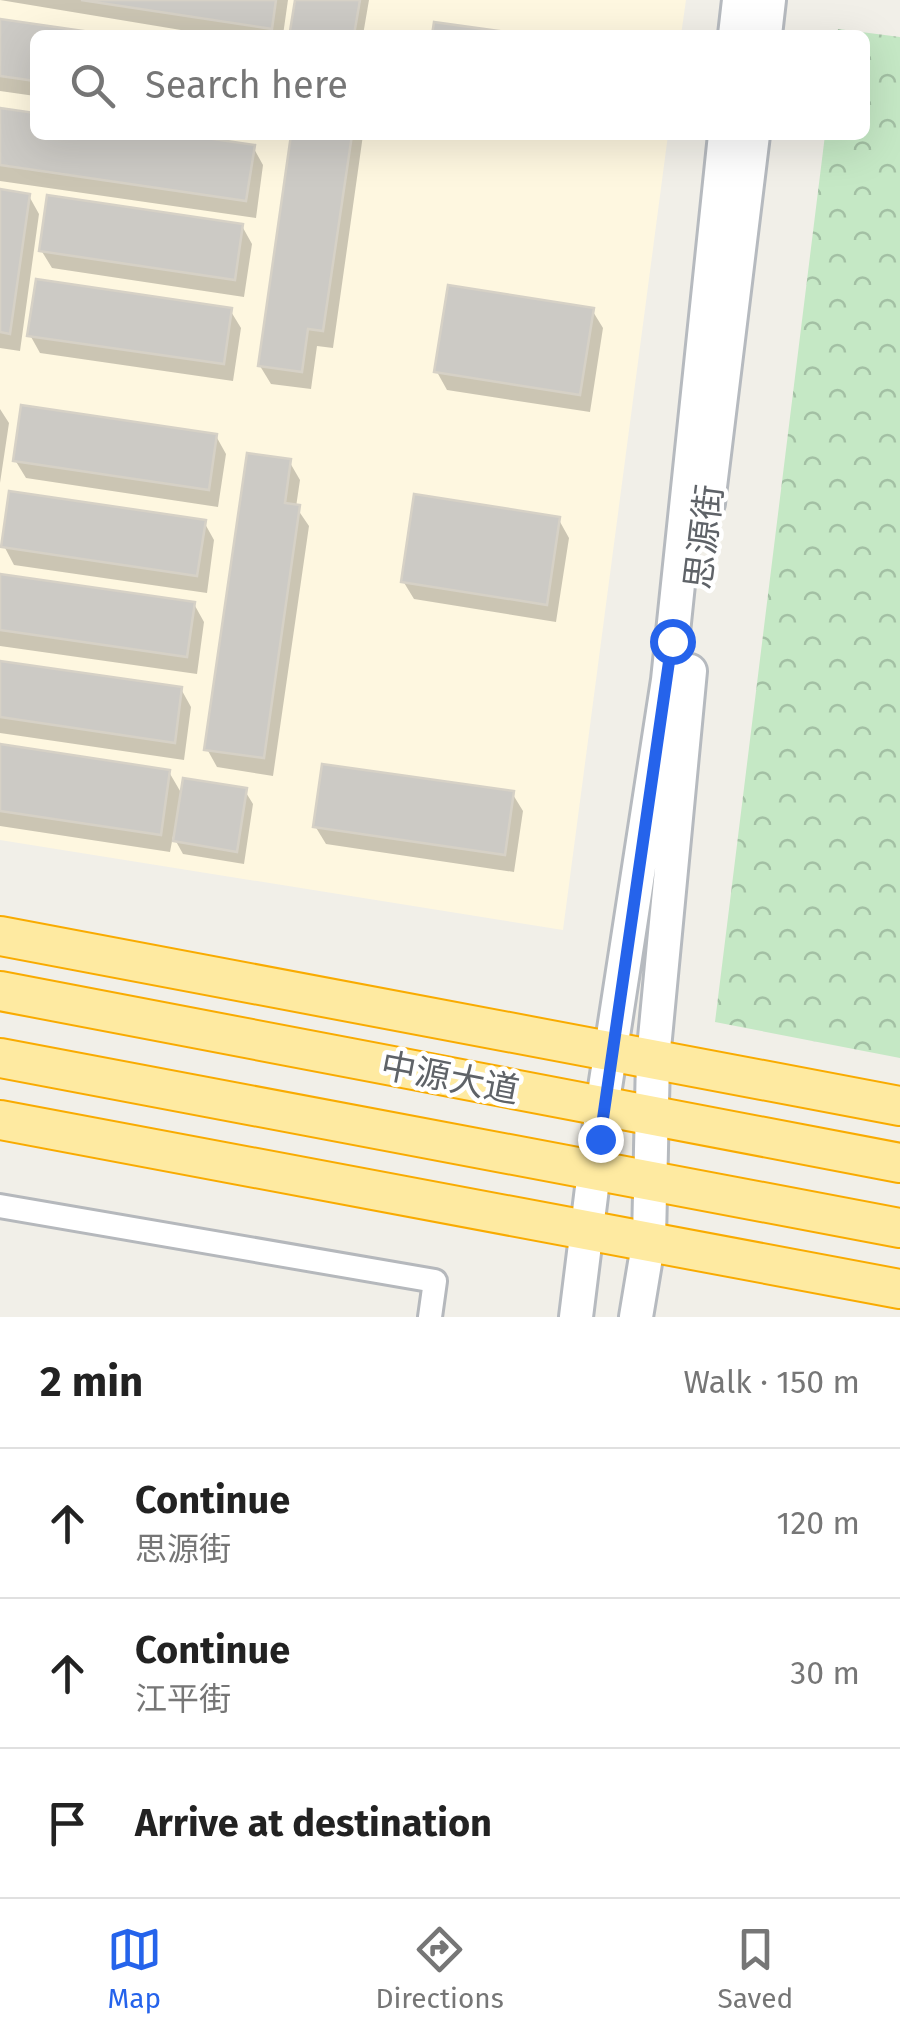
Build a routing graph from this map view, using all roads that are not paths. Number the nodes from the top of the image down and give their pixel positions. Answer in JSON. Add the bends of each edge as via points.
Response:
{"nodes":[{"id":1,"x":739,"y":0,"type":"edge"},
{"id":2,"x":769,"y":0,"type":"edge"},
{"id":3,"x":736,"y":30,"type":"edge"},
{"id":4,"x":766,"y":30,"type":"edge"},
{"id":5,"x":724,"y":140,"type":"edge"},
{"id":6,"x":752,"y":140,"type":"edge"},
{"id":7,"x":0,"y":936,"type":"edge"},
{"id":8,"x":0,"y":991,"type":"edge"},
{"id":9,"x":612,"y":1050,"type":"junction"},
{"id":10,"x":0,"y":1058,"type":"edge"},
{"id":11,"x":653,"y":1059,"type":"junction"},
{"id":12,"x":900,"y":1106,"type":"edge"},
{"id":13,"x":602,"y":1107,"type":"junction"},
{"id":14,"x":649,"y":1116,"type":"junction"},
{"id":15,"x":0,"y":1120,"type":"edge"},
{"id":16,"x":900,"y":1163,"type":"edge"},
{"id":17,"x":597,"y":1170,"type":"junction"},
{"id":18,"x":650,"y":1180,"type":"junction"},
{"id":19,"x":0,"y":1206,"type":"edge"},
{"id":20,"x":900,"y":1228,"type":"edge"},
{"id":21,"x":590,"y":1229,"type":"junction"},
{"id":22,"x":649,"y":1240,"type":"junction"},
{"id":23,"x":900,"y":1289,"type":"edge"},
{"id":24,"x":430,"y":1317,"type":"edge"},
{"id":25,"x":576,"y":1317,"type":"edge"},
{"id":26,"x":636,"y":1317,"type":"edge"}],
"edges":[{"from":1,"to":3,"type":"main road"},
{"from":2,"to":4,"type":"main road"},
{"from":5,"to":9,"type":"main road","name":"思源街","via":[[668,680]]},
{"from":6,"to":11,"type":"main road","name":"思源街","via":[[696,607]]},
{"from":7,"to":9,"type":"highway"},
{"from":8,"to":13,"type":"highway","name":"中源大道"},
{"from":9,"to":11,"type":"highway"},
{"from":9,"to":13,"type":"main road","name":"思源街"},
{"from":10,"to":17,"type":"highway","name":"中源大道"},
{"from":11,"to":12,"type":"highway"},
{"from":11,"to":14,"type":"main road","name":"思源街"},
{"from":13,"to":14,"type":"highway","name":"中源大道"},
{"from":13,"to":17,"type":"main road","name":"思源街"},
{"from":14,"to":16,"type":"highway","name":"中源大道"},
{"from":14,"to":18,"type":"main road","name":"思源街"},
{"from":15,"to":21,"type":"highway"},
{"from":17,"to":18,"type":"highway","name":"中源大道"},
{"from":17,"to":21,"type":"main road","name":"思源街"},
{"from":18,"to":20,"type":"highway","name":"中源大道"},
{"from":18,"to":22,"type":"main road","name":"思源街"},
{"from":19,"to":24,"type":"street","via":[[435,1280]]},
{"from":21,"to":22,"type":"highway"},
{"from":21,"to":25,"type":"main road","name":"思源街"},
{"from":22,"to":23,"type":"highway"},
{"from":22,"to":26,"type":"main road","name":"思源街"}]}
